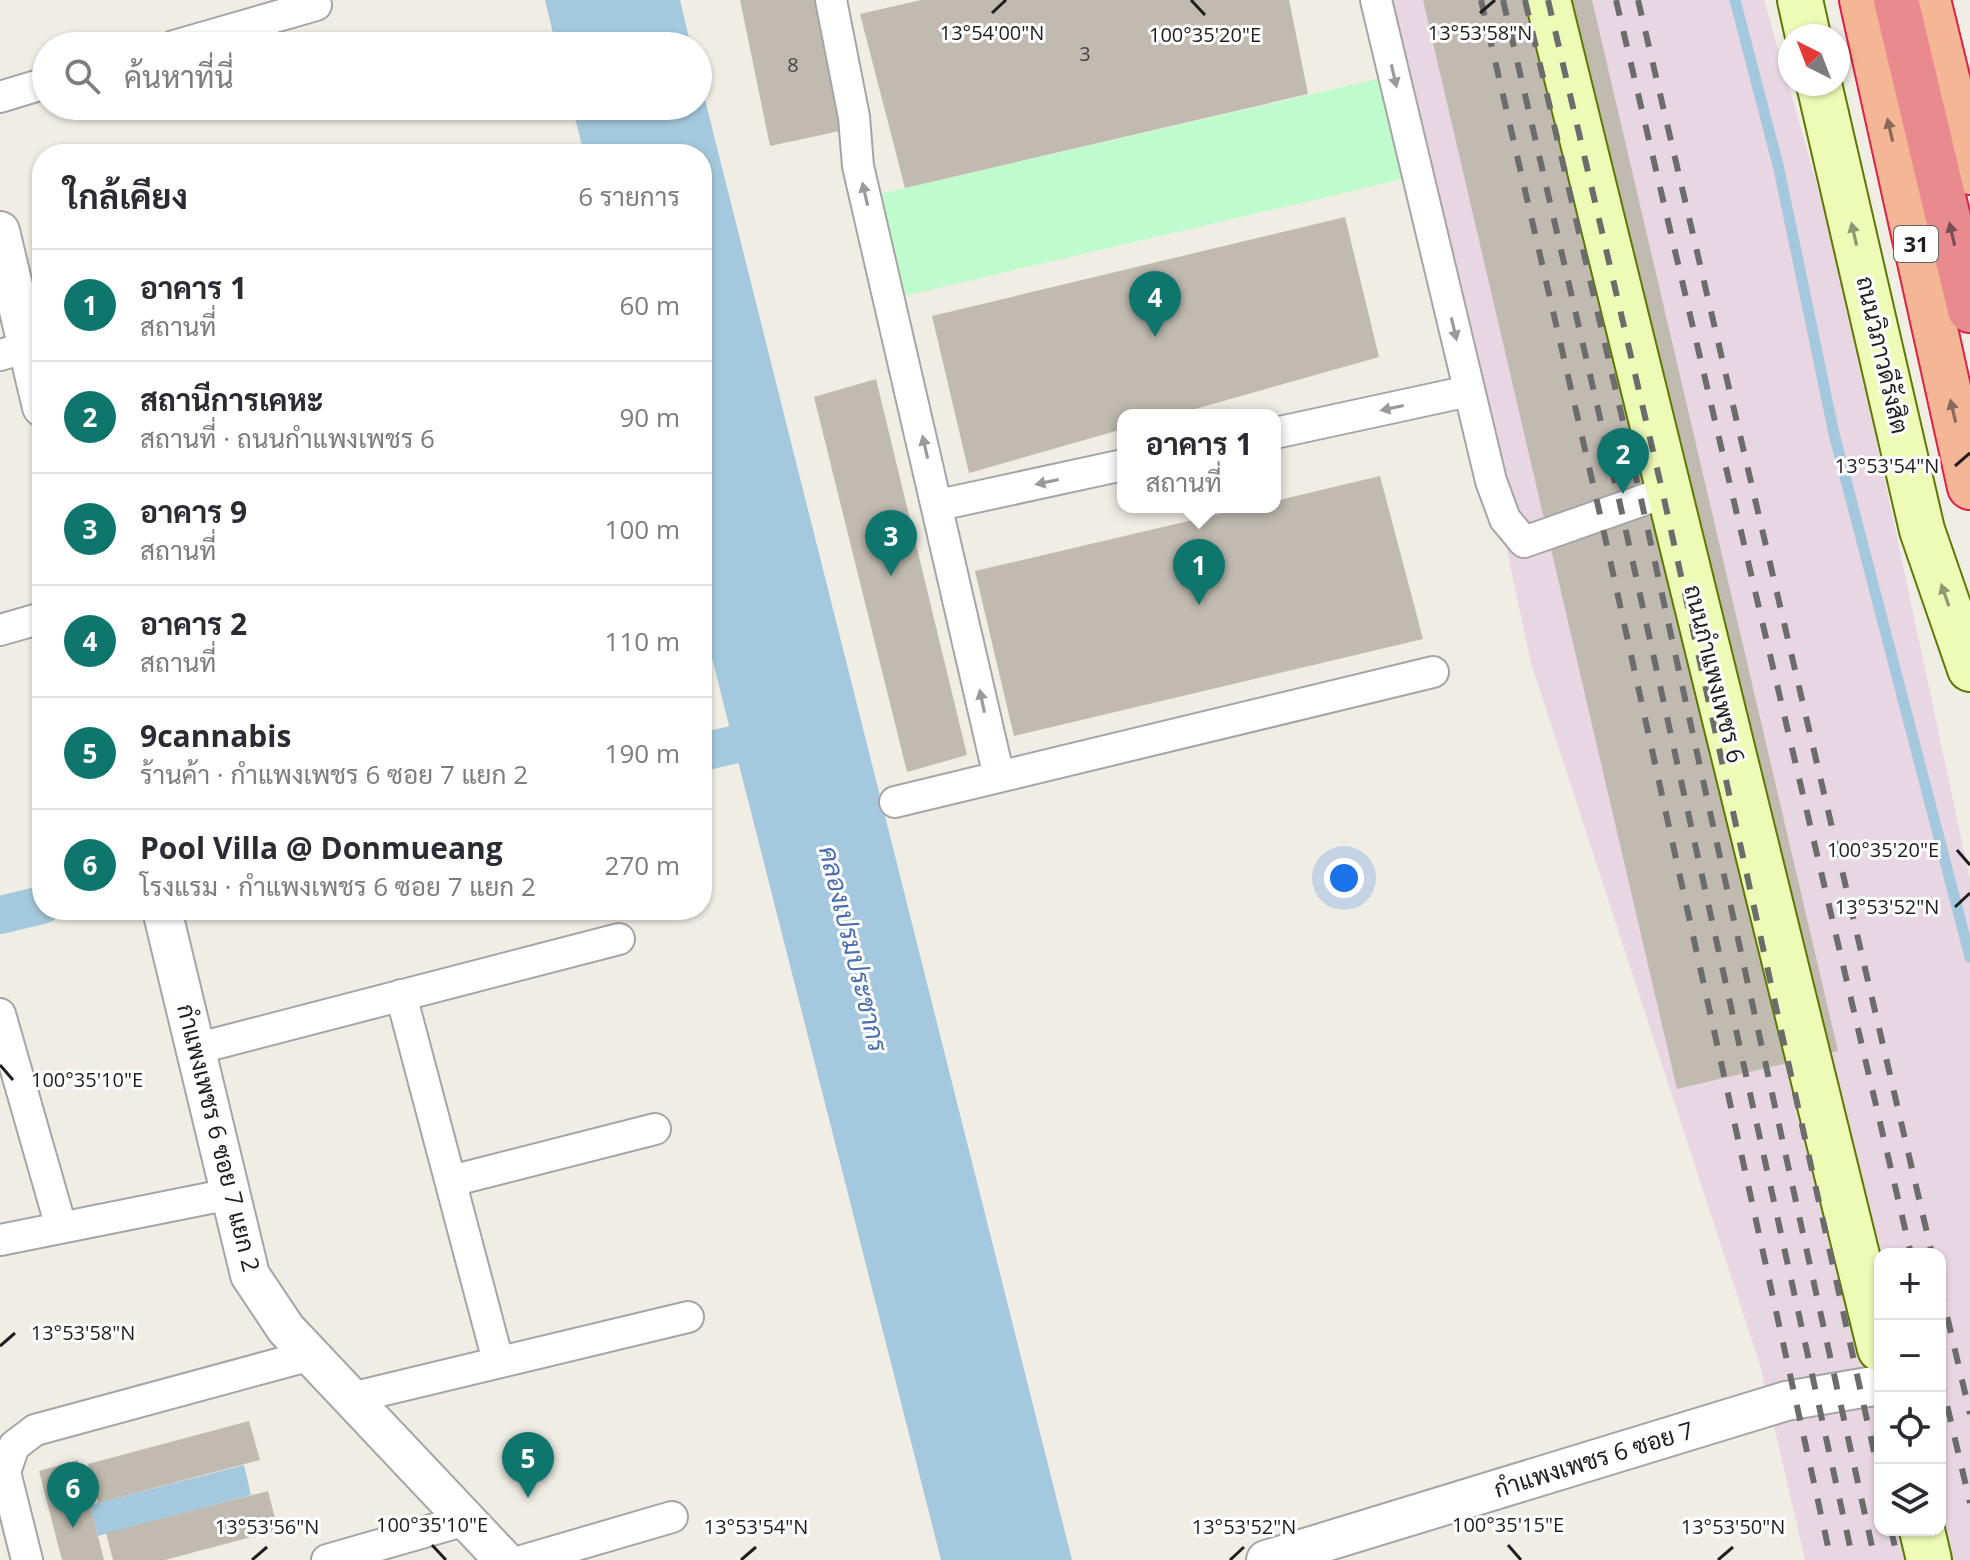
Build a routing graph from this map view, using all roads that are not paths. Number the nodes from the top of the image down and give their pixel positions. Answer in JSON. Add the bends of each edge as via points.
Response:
{"nodes":[{"id":1,"x":831,"y":0,"type":"edge"},
{"id":2,"x":1376,"y":0,"type":"edge"},
{"id":3,"x":1548,"y":0,"type":"edge"},
{"id":4,"x":1800,"y":0,"type":"edge"},
{"id":5,"x":1862,"y":0,"type":"edge"},
{"id":6,"x":1896,"y":0,"type":"edge"},
{"id":7,"x":1928,"y":0,"type":"edge"},
{"id":8,"x":316,"y":5,"type":"dead end"},
{"id":9,"x":1805,"y":24,"type":"edge"},
{"id":10,"x":222,"y":32,"type":"edge"},
{"id":11,"x":32,"y":87,"type":"edge"},
{"id":12,"x":1822,"y":96,"type":"edge"},
{"id":13,"x":0,"y":97,"type":"edge"},
{"id":14,"x":1970,"y":172,"type":"edge"},
{"id":15,"x":0,"y":231,"type":"edge"},
{"id":16,"x":1970,"y":310,"type":"edge"},
{"id":17,"x":23,"y":348,"type":"edge"},
{"id":18,"x":32,"y":376,"type":"edge"},
{"id":19,"x":1469,"y":391,"type":"junction"},
{"id":20,"x":1281,"y":432,"type":"edge"},
{"id":21,"x":1117,"y":466,"type":"edge"},
{"id":22,"x":1970,"y":487,"type":"edge"},
{"id":23,"x":1669,"y":491,"type":"junction"},
{"id":24,"x":939,"y":505,"type":"junction"},
{"id":25,"x":32,"y":621,"type":"edge"},
{"id":26,"x":0,"y":630,"type":"edge"},
{"id":27,"x":1970,"y":669,"type":"edge"},
{"id":28,"x":1433,"y":672,"type":"dead end"},
{"id":29,"x":999,"y":777,"type":"junction"},
{"id":30,"x":895,"y":802,"type":"dead end"},
{"id":31,"x":164,"y":920,"type":"edge"},
{"id":32,"x":619,"y":939,"type":"dead end"},
{"id":33,"x":401,"y":995,"type":"junction"},
{"id":34,"x":0,"y":1014,"type":"edge"},
{"id":35,"x":4,"y":1045,"type":"edge"},
{"id":36,"x":195,"y":1049,"type":"junction"},
{"id":37,"x":655,"y":1129,"type":"dead end"},
{"id":38,"x":451,"y":1181,"type":"junction"},
{"id":39,"x":230,"y":1194,"type":"junction"},
{"id":40,"x":61,"y":1227,"type":"junction"},
{"id":41,"x":0,"y":1240,"type":"edge"},
{"id":42,"x":688,"y":1317,"type":"dead end"},
{"id":43,"x":1874,"y":1325,"type":"edge"},
{"id":44,"x":311,"y":1355,"type":"junction"},
{"id":45,"x":498,"y":1361,"type":"junction"},
{"id":46,"x":1874,"y":1386,"type":"edge"},
{"id":47,"x":351,"y":1398,"type":"junction"},
{"id":48,"x":672,"y":1517,"type":"dead end"},
{"id":49,"x":466,"y":1520,"type":"junction"},
{"id":50,"x":1923,"y":1536,"type":"edge"},
{"id":51,"x":27,"y":1560,"type":"edge"},
{"id":52,"x":327,"y":1560,"type":"edge"},
{"id":53,"x":504,"y":1560,"type":"edge"},
{"id":54,"x":525,"y":1560,"type":"edge"},
{"id":55,"x":1266,"y":1560,"type":"edge"},
{"id":56,"x":1929,"y":1560,"type":"edge"}],
"edges":[{"from":24,"to":1,"type":"street","one_way":true,"via":[[858,166]]},
{"from":2,"to":19,"type":"street","one_way":true},
{"from":3,"to":23,"type":"main road","name":"ถนนกำแพงเพชร 6"},
{"from":4,"to":9,"type":"main road"},
{"from":22,"to":5,"type":"highway","number":"31","one_way":true},
{"from":16,"to":6,"type":"highway","number":"31","one_way":true},
{"from":7,"to":14,"type":"highway"},
{"from":8,"to":10,"type":"street"},
{"from":11,"to":13,"type":"street"},
{"from":27,"to":12,"type":"main road","name":"ถนนวิภาวดีรังสิต","number":"31","one_way":true,"via":[[1922,530]]},
{"from":15,"to":17,"type":"street"},
{"from":17,"to":18,"type":"street"},
{"from":19,"to":20,"type":"street","one_way":true},
{"from":19,"to":23,"type":"street","via":[[1491,481],[1505,519],[1524,542]]},
{"from":21,"to":24,"type":"street","one_way":true},
{"from":23,"to":43,"type":"main road","name":"ถนนกำแพงเพชร 6"},
{"from":29,"to":24,"type":"street","one_way":true},
{"from":25,"to":26,"type":"street"},
{"from":28,"to":29,"type":"street"},
{"from":29,"to":30,"type":"street"},
{"from":31,"to":36,"type":"street","name":"กำแพงเพชร 6 ซอย 7 แยก 2"},
{"from":32,"to":33,"type":"street"},
{"from":33,"to":36,"type":"street"},
{"from":33,"to":38,"type":"street"},
{"from":34,"to":35,"type":"street"},
{"from":35,"to":40,"type":"street"},
{"from":36,"to":39,"type":"street","name":"กำแพงเพชร 6 ซอย 7 แยก 2"},
{"from":37,"to":38,"type":"street"},
{"from":38,"to":45,"type":"street"},
{"from":39,"to":40,"type":"street"},
{"from":39,"to":44,"type":"street","name":"กำแพงเพชร 6 ซอย 7 แยก 2","via":[[250,1275],[286,1329]]},
{"from":40,"to":41,"type":"street"},
{"from":42,"to":45,"type":"street"},
{"from":44,"to":47,"type":"street","name":"กำแพงเพชร 6 ซอย 7 แยก 2"},
{"from":44,"to":51,"type":"street","via":[[35,1430],[14,1446],[5,1472]]},
{"from":45,"to":47,"type":"street"},
{"from":46,"to":55,"type":"street","name":"กำแพงเพชร 6 ซอย 7","via":[[1786,1401]]},
{"from":47,"to":49,"type":"street","name":"กำแพงเพชร 6 ซอย 7 แยก 2"},
{"from":48,"to":54,"type":"street"},
{"from":49,"to":52,"type":"street"},
{"from":49,"to":53,"type":"street","name":"กำแพงเพชร 6 ซอย 7 แยก 2"},
{"from":50,"to":56,"type":"main road"}]}
